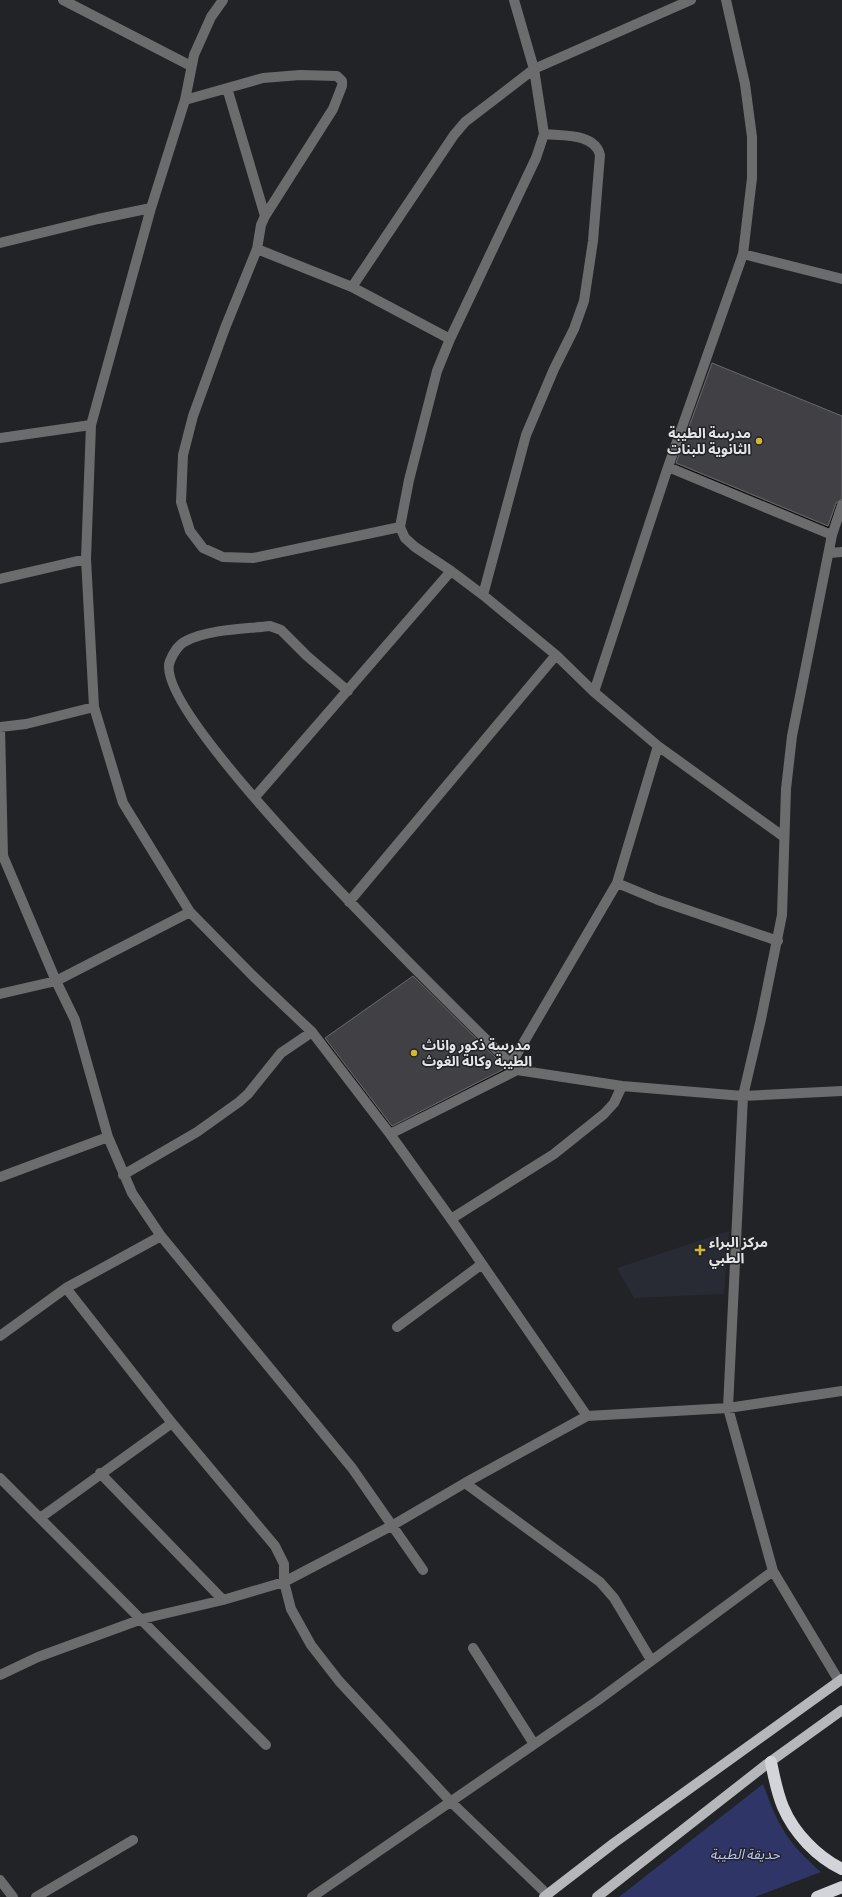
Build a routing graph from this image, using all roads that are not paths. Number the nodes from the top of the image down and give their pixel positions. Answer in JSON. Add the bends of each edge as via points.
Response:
{"nodes":[{"id":1,"x":63,"y":0,"type":"edge"},
{"id":2,"x":222,"y":0,"type":"edge"},
{"id":3,"x":514,"y":0,"type":"edge"},
{"id":4,"x":691,"y":0,"type":"edge"},
{"id":5,"x":726,"y":0,"type":"edge"},
{"id":6,"x":191,"y":66,"type":"junction"},
{"id":7,"x":534,"y":69,"type":"junction"},
{"id":8,"x":227,"y":88,"type":"junction"},
{"id":9,"x":185,"y":100,"type":"junction"},
{"id":10,"x":544,"y":134,"type":"junction"},
{"id":11,"x":151,"y":208,"type":"junction"},
{"id":12,"x":265,"y":216,"type":"junction"},
{"id":13,"x":0,"y":243,"type":"edge"},
{"id":14,"x":257,"y":249,"type":"junction"},
{"id":15,"x":743,"y":254,"type":"junction"},
{"id":16,"x":842,"y":279,"type":"edge"},
{"id":17,"x":352,"y":287,"type":"junction"},
{"id":18,"x":450,"y":339,"type":"junction"},
{"id":19,"x":91,"y":424,"type":"junction"},
{"id":20,"x":0,"y":438,"type":"edge"},
{"id":21,"x":668,"y":467,"type":"junction"},
{"id":22,"x":842,"y":505,"type":"edge"},
{"id":23,"x":400,"y":527,"type":"junction"},
{"id":24,"x":832,"y":535,"type":"junction"},
{"id":25,"x":842,"y":552,"type":"edge"},
{"id":26,"x":829,"y":553,"type":"junction"},
{"id":27,"x":86,"y":559,"type":"junction"},
{"id":28,"x":451,"y":571,"type":"junction"},
{"id":29,"x":0,"y":579,"type":"edge"},
{"id":30,"x":483,"y":595,"type":"junction"},
{"id":31,"x":556,"y":656,"type":"junction"},
{"id":32,"x":348,"y":691,"type":"junction"},
{"id":33,"x":594,"y":692,"type":"junction"},
{"id":34,"x":94,"y":707,"type":"junction"},
{"id":35,"x":0,"y":727,"type":"edge"},
{"id":36,"x":658,"y":746,"type":"junction"},
{"id":37,"x":255,"y":797,"type":"junction"},
{"id":38,"x":784,"y":837,"type":"junction"},
{"id":39,"x":2,"y":856,"type":"edge"},
{"id":40,"x":617,"y":883,"type":"junction"},
{"id":41,"x":349,"y":902,"type":"junction"},
{"id":42,"x":190,"y":912,"type":"junction"},
{"id":43,"x":778,"y":941,"type":"junction"},
{"id":44,"x":56,"y":981,"type":"junction"},
{"id":45,"x":0,"y":994,"type":"edge"},
{"id":46,"x":312,"y":1032,"type":"junction"},
{"id":47,"x":514,"y":1067,"type":"junction"},
{"id":48,"x":622,"y":1086,"type":"junction"},
{"id":49,"x":842,"y":1092,"type":"edge"},
{"id":50,"x":743,"y":1096,"type":"junction"},
{"id":51,"x":390,"y":1134,"type":"junction"},
{"id":52,"x":108,"y":1137,"type":"junction"},
{"id":53,"x":123,"y":1175,"type":"junction"},
{"id":54,"x":0,"y":1177,"type":"edge"},
{"id":55,"x":451,"y":1219,"type":"junction"},
{"id":56,"x":161,"y":1236,"type":"junction"},
{"id":57,"x":482,"y":1264,"type":"junction"},
{"id":58,"x":66,"y":1288,"type":"junction"},
{"id":59,"x":397,"y":1327,"type":"dead end"},
{"id":60,"x":0,"y":1336,"type":"edge"},
{"id":61,"x":842,"y":1392,"type":"edge"},
{"id":62,"x":728,"y":1408,"type":"junction"},
{"id":63,"x":587,"y":1416,"type":"junction"},
{"id":64,"x":172,"y":1423,"type":"junction"},
{"id":65,"x":100,"y":1473,"type":"junction"},
{"id":66,"x":0,"y":1478,"type":"edge"},
{"id":67,"x":465,"y":1483,"type":"junction"},
{"id":68,"x":40,"y":1518,"type":"junction"},
{"id":69,"x":393,"y":1525,"type":"junction"},
{"id":70,"x":423,"y":1570,"type":"dead end"},
{"id":71,"x":773,"y":1571,"type":"junction"},
{"id":72,"x":284,"y":1582,"type":"junction"},
{"id":73,"x":223,"y":1600,"type":"junction"},
{"id":74,"x":142,"y":1619,"type":"junction"},
{"id":75,"x":472,"y":1648,"type":"dead end"},
{"id":76,"x":651,"y":1660,"type":"junction"},
{"id":77,"x":0,"y":1675,"type":"edge"},
{"id":78,"x":841,"y":1680,"type":"edge"},
{"id":79,"x":842,"y":1710,"type":"edge"},
{"id":80,"x":534,"y":1744,"type":"junction"},
{"id":81,"x":266,"y":1745,"type":"dead end"},
{"id":82,"x":771,"y":1762,"type":"junction"},
{"id":83,"x":451,"y":1802,"type":"junction"},
{"id":84,"x":133,"y":1840,"type":"dead end"},
{"id":85,"x":842,"y":1869,"type":"edge"},
{"id":86,"x":0,"y":1880,"type":"edge"},
{"id":87,"x":842,"y":1887,"type":"edge"},
{"id":88,"x":546,"y":1896,"type":"edge"},
{"id":89,"x":13,"y":1897,"type":"edge"},
{"id":90,"x":36,"y":1897,"type":"edge"},
{"id":91,"x":312,"y":1897,"type":"edge"},
{"id":92,"x":597,"y":1897,"type":"edge"},
{"id":93,"x":817,"y":1897,"type":"edge"}],
"edges":[{"from":1,"to":6,"type":"street"},
{"from":2,"to":6,"type":"street","via":[[202,35]]},
{"from":3,"to":7,"type":"street"},
{"from":4,"to":7,"type":"street"},
{"from":5,"to":15,"type":"street","via":[[745,84],[752,137],[752,178]]},
{"from":6,"to":9,"type":"street"},
{"from":7,"to":10,"type":"street"},
{"from":7,"to":17,"type":"street","via":[[465,122],[454,135]]},
{"from":8,"to":9,"type":"street"},
{"from":8,"to":12,"type":"street"},
{"from":8,"to":12,"type":"street","via":[[263,78],[282,76],[334,76],[342,81],[333,110]]},
{"from":9,"to":11,"type":"street"},
{"from":10,"to":18,"type":"street","via":[[529,173]]},
{"from":10,"to":30,"type":"street","via":[[582,138],[599,150],[598,198],[593,241],[584,301],[526,435]]},
{"from":11,"to":13,"type":"street"},
{"from":11,"to":19,"type":"street"},
{"from":12,"to":14,"type":"street"},
{"from":14,"to":17,"type":"street"},
{"from":14,"to":23,"type":"street","via":[[210,368],[193,416],[183,455],[181,502],[190,531],[203,548],[223,557],[252,558]]},
{"from":15,"to":16,"type":"street"},
{"from":15,"to":21,"type":"street"},
{"from":17,"to":18,"type":"street"},
{"from":18,"to":23,"type":"street","via":[[437,371],[409,480]]},
{"from":19,"to":20,"type":"street"},
{"from":19,"to":27,"type":"street"},
{"from":21,"to":24,"type":"street"},
{"from":21,"to":33,"type":"street"},
{"from":22,"to":24,"type":"street"},
{"from":23,"to":28,"type":"street","via":[[405,538],[415,547]]},
{"from":24,"to":26,"type":"street"},
{"from":25,"to":26,"type":"street"},
{"from":26,"to":38,"type":"street","via":[[792,736]]},
{"from":27,"to":29,"type":"street"},
{"from":27,"to":34,"type":"street"},
{"from":28,"to":30,"type":"street"},
{"from":28,"to":32,"type":"street"},
{"from":30,"to":31,"type":"street"},
{"from":31,"to":33,"type":"street"},
{"from":31,"to":41,"type":"street"},
{"from":32,"to":37,"type":"street"},
{"from":32,"to":37,"type":"street","via":[[281,630],[270,626],[204,635],[186,641],[176,650],[169,662],[169,676],[180,699],[194,723]]},
{"from":33,"to":36,"type":"street"},
{"from":34,"to":35,"type":"street","via":[[32,723]]},
{"from":34,"to":42,"type":"street","via":[[123,802]]},
{"from":35,"to":39,"type":"street"},
{"from":36,"to":38,"type":"street"},
{"from":36,"to":40,"type":"street"},
{"from":37,"to":41,"type":"street","via":[[294,844]]},
{"from":38,"to":43,"type":"street","via":[[784,885]]},
{"from":39,"to":44,"type":"street"},
{"from":40,"to":43,"type":"street","via":[[658,900]]},
{"from":40,"to":47,"type":"street"},
{"from":41,"to":47,"type":"street"},
{"from":42,"to":44,"type":"street"},
{"from":42,"to":46,"type":"street"},
{"from":43,"to":50,"type":"street"},
{"from":44,"to":45,"type":"street"},
{"from":44,"to":52,"type":"street","via":[[74,1020]]},
{"from":46,"to":51,"type":"street"},
{"from":46,"to":53,"type":"street","via":[[281,1053],[239,1102],[197,1132]]},
{"from":47,"to":48,"type":"street"},
{"from":47,"to":51,"type":"street"},
{"from":48,"to":50,"type":"street"},
{"from":48,"to":55,"type":"street","via":[[614,1103],[604,1114],[554,1154]]},
{"from":49,"to":50,"type":"street"},
{"from":50,"to":62,"type":"street"},
{"from":51,"to":55,"type":"street"},
{"from":52,"to":53,"type":"street"},
{"from":52,"to":54,"type":"street"},
{"from":53,"to":56,"type":"street"},
{"from":55,"to":57,"type":"street"},
{"from":56,"to":58,"type":"street"},
{"from":56,"to":69,"type":"street","via":[[352,1468]]},
{"from":57,"to":59,"type":"street"},
{"from":57,"to":63,"type":"street"},
{"from":58,"to":60,"type":"street"},
{"from":58,"to":64,"type":"street"},
{"from":61,"to":62,"type":"street"},
{"from":62,"to":63,"type":"street"},
{"from":62,"to":71,"type":"street"},
{"from":63,"to":67,"type":"street"},
{"from":64,"to":65,"type":"street"},
{"from":64,"to":72,"type":"street","via":[[275,1546],[284,1564]]},
{"from":65,"to":68,"type":"street"},
{"from":65,"to":73,"type":"street"},
{"from":66,"to":68,"type":"street"},
{"from":67,"to":69,"type":"street"},
{"from":67,"to":76,"type":"street","via":[[600,1582],[614,1598]]},
{"from":68,"to":74,"type":"street"},
{"from":69,"to":70,"type":"street"},
{"from":69,"to":72,"type":"street"},
{"from":71,"to":76,"type":"street"},
{"from":71,"to":78,"type":"street"},
{"from":72,"to":73,"type":"street"},
{"from":72,"to":83,"type":"street","via":[[292,1614],[324,1662],[358,1704]]},
{"from":73,"to":74,"type":"street"},
{"from":74,"to":77,"type":"street","via":[[38,1657]]},
{"from":74,"to":81,"type":"street"},
{"from":75,"to":80,"type":"street"},
{"from":76,"to":80,"type":"street"},
{"from":78,"to":88,"type":"main road","via":[[614,1843]]},
{"from":79,"to":82,"type":"main road"},
{"from":80,"to":83,"type":"street"},
{"from":82,"to":85,"type":"highway","via":[[782,1807],[794,1827],[806,1843],[829,1863]]},
{"from":82,"to":92,"type":"main road"},
{"from":83,"to":88,"type":"street"},
{"from":83,"to":91,"type":"street"},
{"from":84,"to":90,"type":"street"},
{"from":86,"to":89,"type":"street"},
{"from":87,"to":93,"type":"highway"}]}
